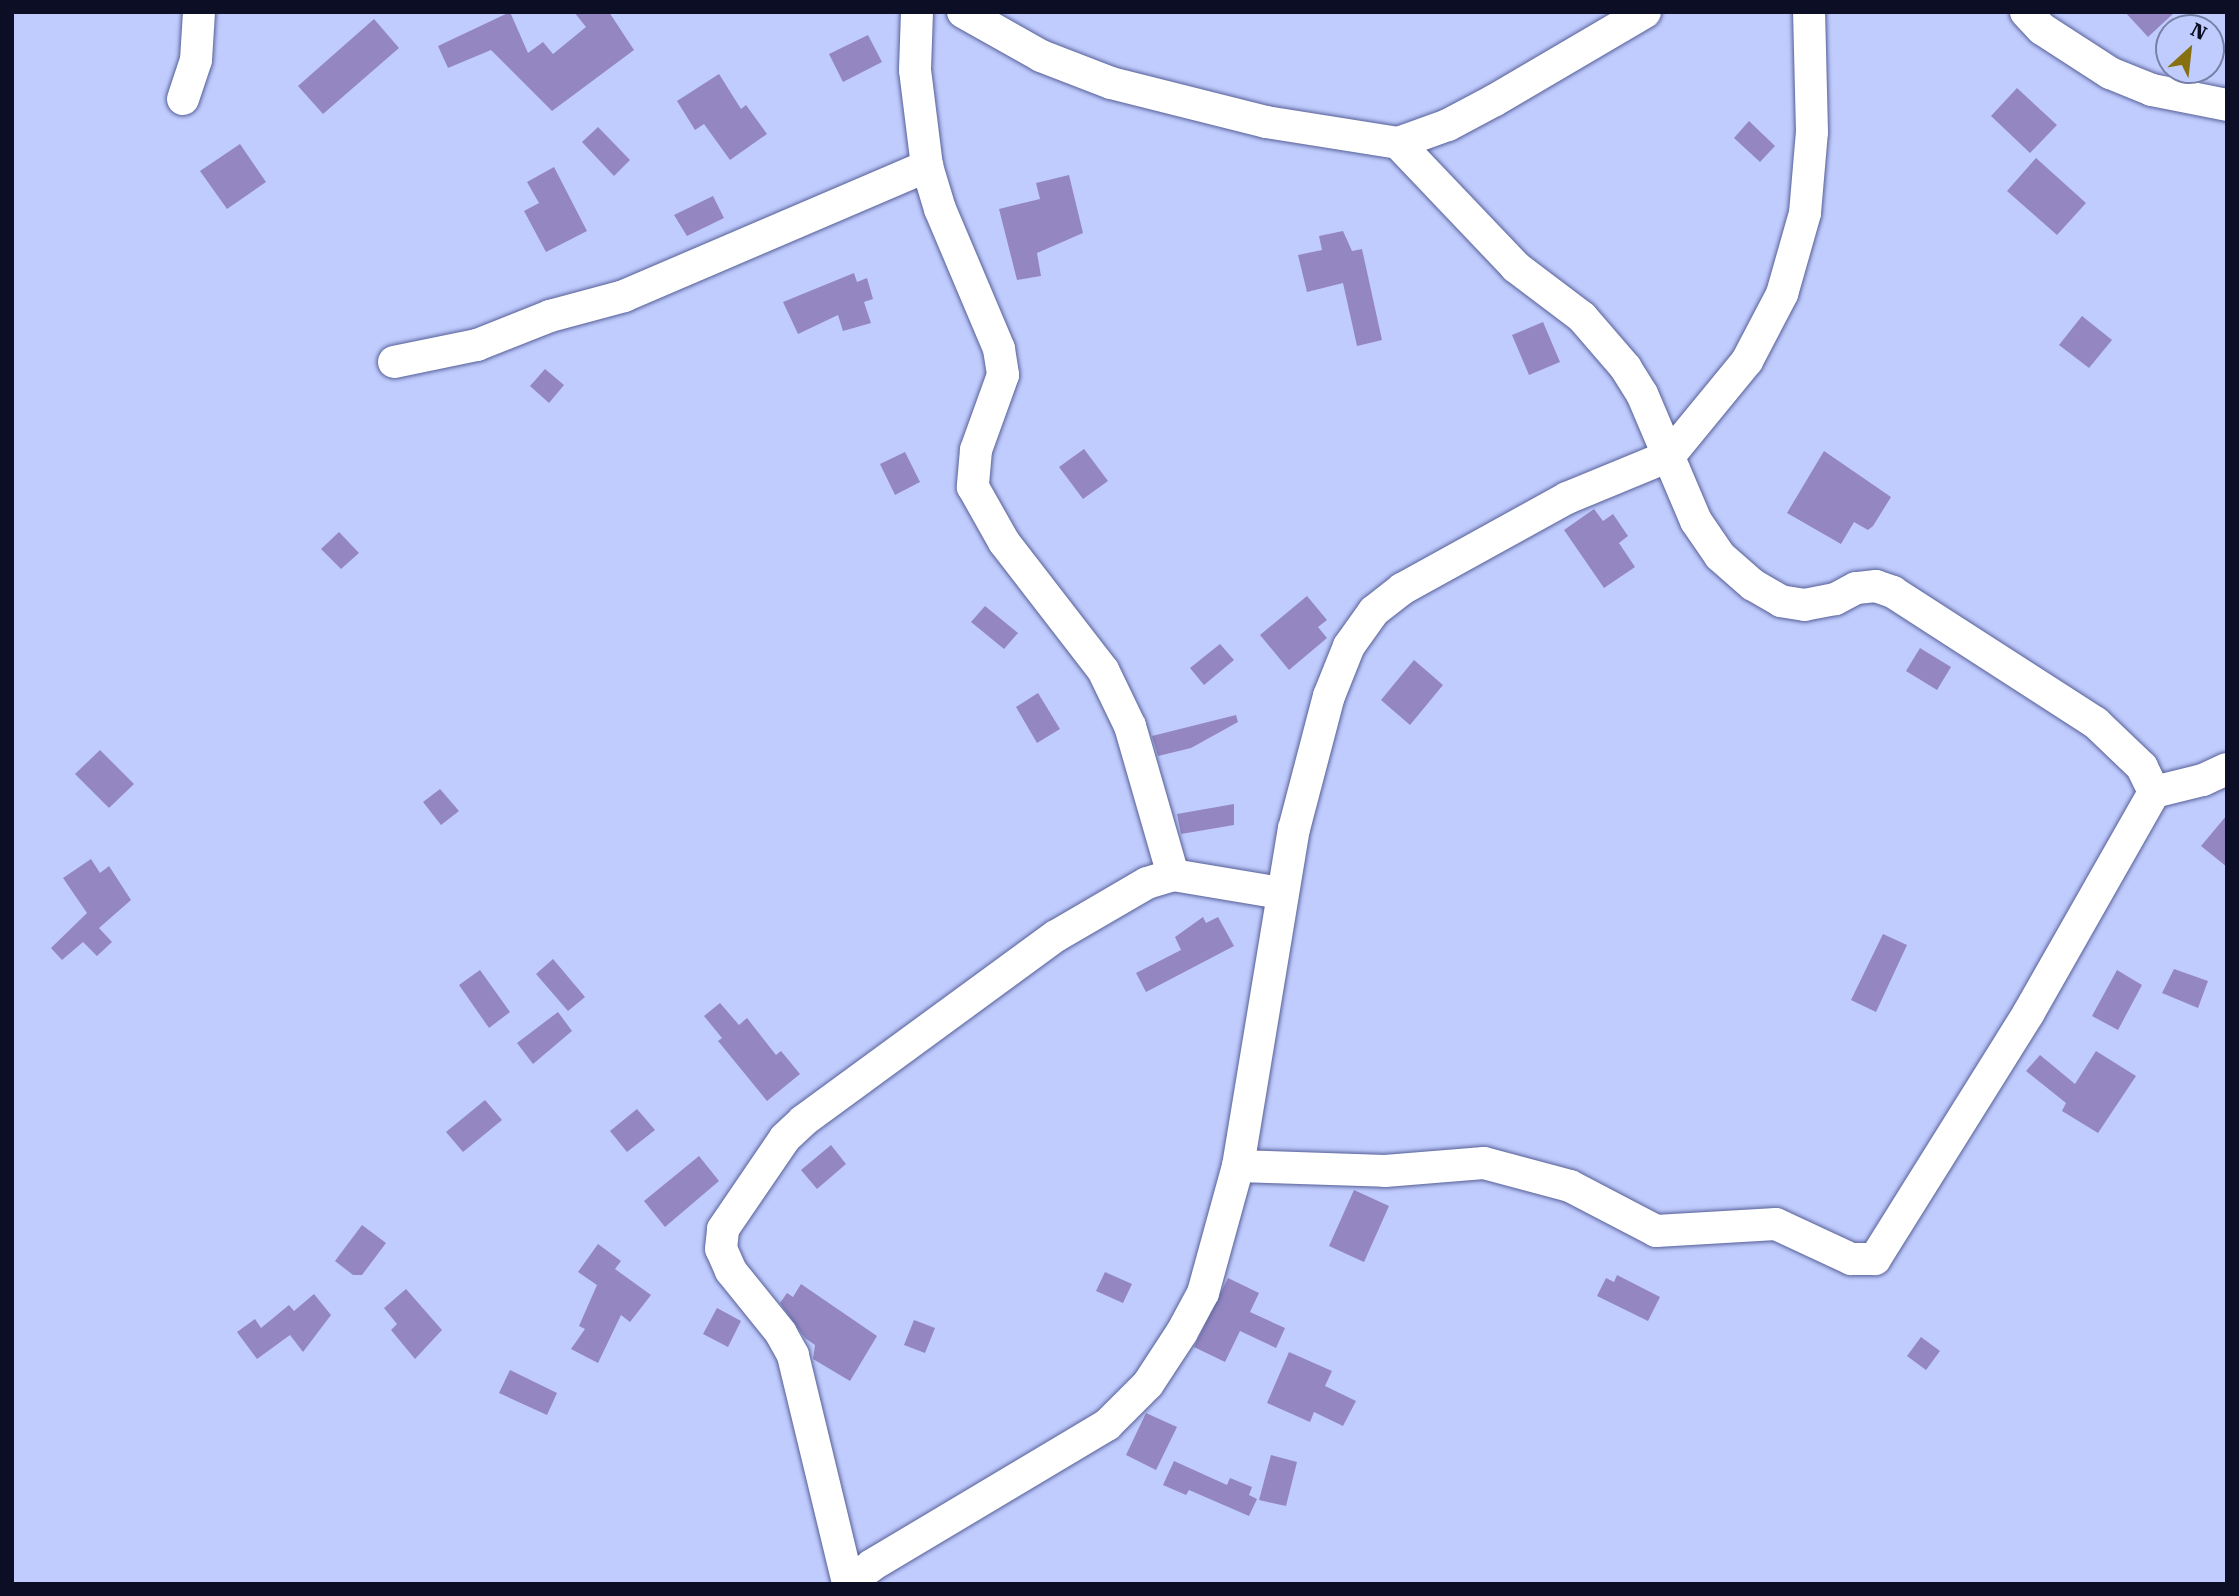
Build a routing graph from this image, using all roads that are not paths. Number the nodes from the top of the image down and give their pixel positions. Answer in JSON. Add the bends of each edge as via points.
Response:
{"nodes":[{"id":1,"x":199,"y":12,"type":"edge"},
{"id":2,"x":917,"y":12,"type":"edge"},
{"id":3,"x":963,"y":12,"type":"edge"},
{"id":4,"x":1645,"y":12,"type":"edge"},
{"id":5,"x":1809,"y":12,"type":"edge"},
{"id":6,"x":2026,"y":12,"type":"edge"},
{"id":7,"x":183,"y":99,"type":"dead end"},
{"id":8,"x":2227,"y":105,"type":"edge"},
{"id":9,"x":1398,"y":142,"type":"junction"},
{"id":10,"x":927,"y":166,"type":"junction"},
{"id":11,"x":394,"y":362,"type":"dead end"},
{"id":12,"x":1669,"y":456,"type":"junction"},
{"id":13,"x":2227,"y":769,"type":"edge"},
{"id":14,"x":2154,"y":792,"type":"junction"},
{"id":15,"x":1173,"y":875,"type":"junction"},
{"id":16,"x":1281,"y":893,"type":"junction"},
{"id":17,"x":1238,"y":1166,"type":"junction"},
{"id":18,"x":848,"y":1584,"type":"edge"}],
"edges":[{"from":1,"to":7,"type":"street","via":[[197,60]]},
{"from":2,"to":10,"type":"street","via":[[915,70]]},
{"from":3,"to":9,"type":"street","via":[[1041,56],[1111,83],[1266,122]]},
{"from":4,"to":9,"type":"street","via":[[1448,125]]},
{"from":5,"to":12,"type":"street","via":[[1812,132],[1805,214],[1782,294],[1747,361]]},
{"from":6,"to":8,"type":"street","via":[[2042,29],[2110,73],[2152,90]]},
{"from":9,"to":12,"type":"street","via":[[1516,267],[1582,317],[1604,340],[1642,394]]},
{"from":10,"to":11,"type":"street","via":[[624,296],[550,316],[477,345]]},
{"from":10,"to":15,"type":"street","via":[[1001,362],[1000,393],[976,450],[972,475],[977,500],[1103,670],[1130,726]]},
{"from":12,"to":14,"type":"street","via":[[1696,521],[1720,555],[1753,585],[1781,601],[1805,606],[1856,588],[1876,586],[1893,592],[2096,723],[2142,767]]},
{"from":12,"to":16,"type":"street","via":[[1567,498],[1402,589],[1374,611],[1349,646],[1329,696]]},
{"from":13,"to":14,"type":"street"},
{"from":14,"to":17,"type":"street","via":[[2028,1014],[1875,1259],[1851,1259],[1776,1224],[1656,1231],[1570,1186],[1484,1163],[1385,1171]]},
{"from":15,"to":16,"type":"street"},
{"from":15,"to":18,"type":"street","via":[[1146,883],[1056,936],[803,1121],[785,1138],[723,1229],[721,1249],[731,1271],[793,1355]]},
{"from":16,"to":17,"type":"street"},
{"from":17,"to":18,"type":"street","via":[[1203,1293],[1148,1384],[1107,1425],[872,1565]]}]}
